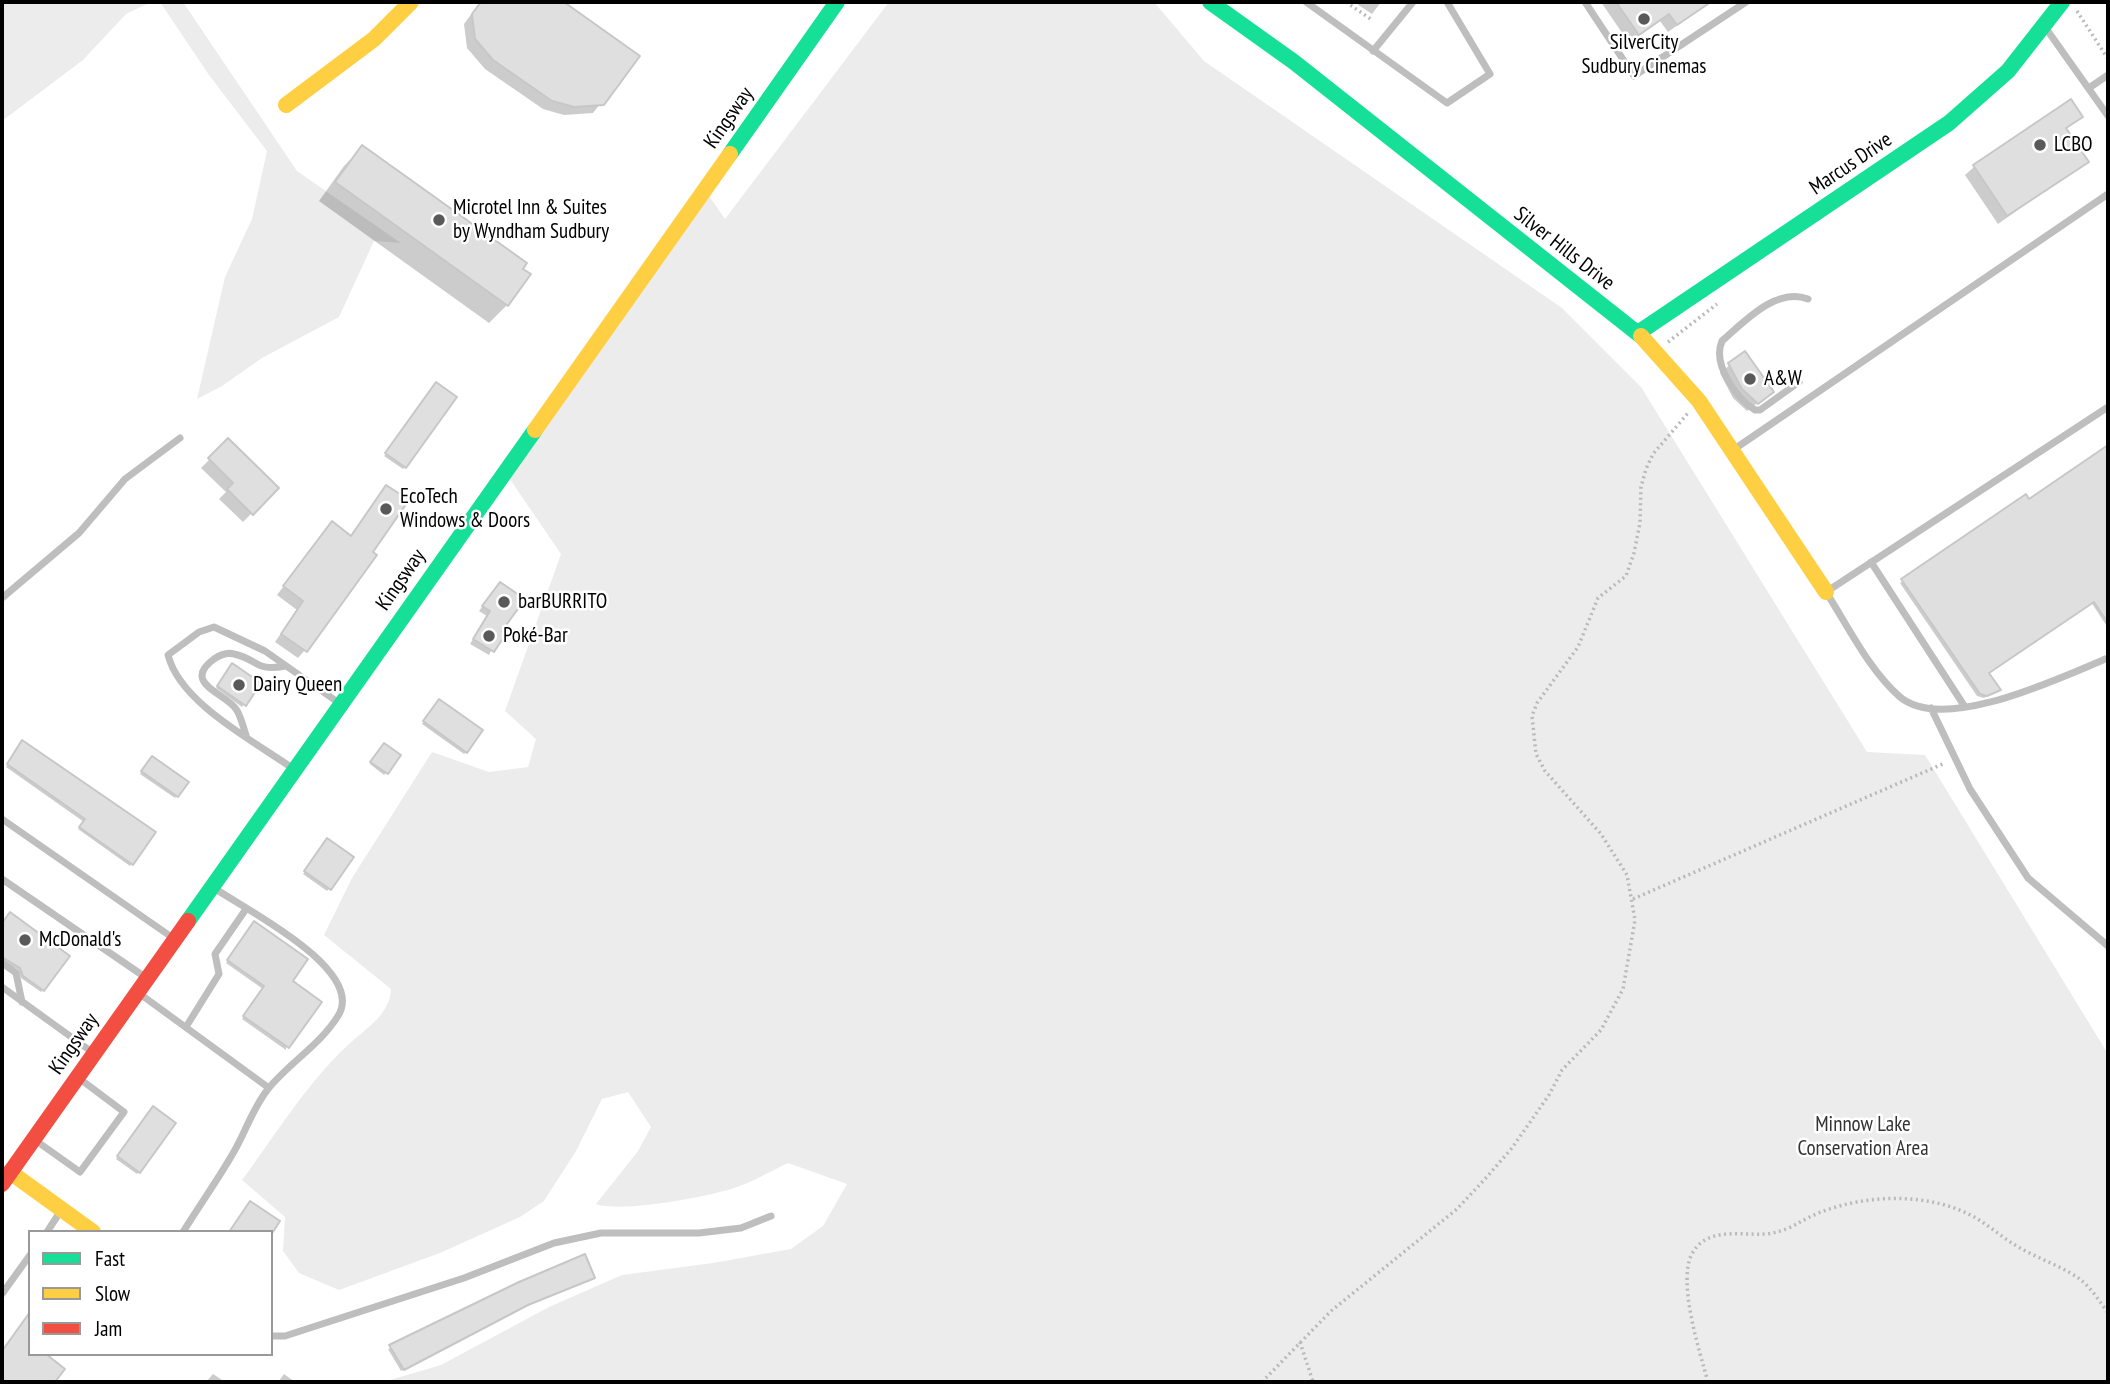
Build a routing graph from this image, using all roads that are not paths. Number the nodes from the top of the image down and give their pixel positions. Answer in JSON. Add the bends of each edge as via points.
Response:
{"nodes":[{"id":1,"x":411,"y":2,"type":"edge"},
{"id":2,"x":837,"y":2,"type":"edge"},
{"id":3,"x":1210,"y":2,"type":"edge"},
{"id":4,"x":1306,"y":2,"type":"edge"},
{"id":5,"x":1413,"y":2,"type":"edge"},
{"id":6,"x":1447,"y":2,"type":"edge"},
{"id":7,"x":1585,"y":2,"type":"edge"},
{"id":8,"x":1746,"y":2,"type":"edge"},
{"id":9,"x":2069,"y":6,"type":"edge"},
{"id":10,"x":2045,"y":27,"type":"junction"},
{"id":11,"x":1373,"y":51,"type":"junction"},
{"id":12,"x":2108,"y":75,"type":"edge"},
{"id":13,"x":2088,"y":88,"type":"junction"},
{"id":14,"x":286,"y":105,"type":"dead end"},
{"id":15,"x":2108,"y":116,"type":"edge"},
{"id":16,"x":2108,"y":194,"type":"edge"},
{"id":17,"x":1808,"y":299,"type":"dead end"},
{"id":18,"x":1638,"y":333,"type":"junction"},
{"id":19,"x":1799,"y":382,"type":"dead end"},
{"id":20,"x":2108,"y":407,"type":"edge"},
{"id":21,"x":180,"y":438,"type":"dead end"},
{"id":22,"x":1733,"y":450,"type":"junction"},
{"id":23,"x":1871,"y":562,"type":"junction"},
{"id":24,"x":1826,"y":592,"type":"junction"},
{"id":25,"x":2,"y":598,"type":"edge"},
{"id":26,"x":2108,"y":658,"type":"edge"},
{"id":27,"x":285,"y":666,"type":"junction"},
{"id":28,"x":340,"y":703,"type":"junction"},
{"id":29,"x":1965,"y":707,"type":"junction"},
{"id":30,"x":1931,"y":708,"type":"junction"},
{"id":31,"x":247,"y":736,"type":"junction"},
{"id":32,"x":294,"y":769,"type":"junction"},
{"id":33,"x":2,"y":819,"type":"edge"},
{"id":34,"x":4,"y":883,"type":"edge"},
{"id":35,"x":211,"y":886,"type":"junction"},
{"id":36,"x":246,"y":909,"type":"junction"},
{"id":37,"x":173,"y":939,"type":"junction"},
{"id":38,"x":2108,"y":946,"type":"edge"},
{"id":39,"x":2,"y":963,"type":"edge"},
{"id":40,"x":146,"y":978,"type":"junction"},
{"id":41,"x":2,"y":987,"type":"edge"},
{"id":42,"x":136,"y":992,"type":"junction"},
{"id":43,"x":22,"y":1002,"type":"junction"},
{"id":44,"x":186,"y":1027,"type":"junction"},
{"id":45,"x":93,"y":1053,"type":"junction"},
{"id":46,"x":77,"y":1076,"type":"junction"},
{"id":47,"x":269,"y":1088,"type":"junction"},
{"id":48,"x":34,"y":1139,"type":"junction"},
{"id":49,"x":6,"y":1178,"type":"edge"},
{"id":50,"x":62,"y":1210,"type":"junction"},
{"id":51,"x":771,"y":1216,"type":"dead end"},
{"id":52,"x":48,"y":1230,"type":"edge"},
{"id":53,"x":90,"y":1230,"type":"edge"},
{"id":54,"x":184,"y":1230,"type":"edge"},
{"id":55,"x":28,"y":1258,"type":"edge"},
{"id":56,"x":2,"y":1294,"type":"edge"},
{"id":57,"x":273,"y":1336,"type":"edge"}],
"edges":[{"from":1,"to":14,"type":"street","via":[[374,39]]},
{"from":2,"to":28,"type":"street","name":"Kingsway"},
{"from":3,"to":18,"type":"street","name":"Silver Hills Drive","via":[[1294,61]]},
{"from":4,"to":11,"type":"lane"},
{"from":5,"to":11,"type":"lane"},
{"from":6,"to":11,"type":"lane","via":[[1490,74],[1447,103]]},
{"from":7,"to":8,"type":"lane","via":[[1634,76]]},
{"from":9,"to":10,"type":"street","name":"Marcus Drive"},
{"from":10,"to":13,"type":"lane"},
{"from":10,"to":18,"type":"street","name":"Marcus Drive","via":[[2008,71],[1949,123]]},
{"from":12,"to":13,"type":"lane"},
{"from":13,"to":15,"type":"lane"},
{"from":16,"to":22,"type":"lane"},
{"from":17,"to":19,"type":"lane","via":[[1799,295],[1777,299],[1722,341],[1718,349],[1735,390],[1755,410]]},
{"from":18,"to":22,"type":"street","name":"Silver Hills Drive","via":[[1699,401]]},
{"from":20,"to":23,"type":"lane"},
{"from":21,"to":25,"type":"lane","via":[[125,479],[79,533]]},
{"from":22,"to":24,"type":"street","name":"Silver Hills Drive"},
{"from":23,"to":24,"type":"lane"},
{"from":23,"to":29,"type":"lane"},
{"from":24,"to":30,"type":"lane","via":[[1876,669],[1901,698]]},
{"from":26,"to":29,"type":"lane","via":[[1992,703]]},
{"from":27,"to":28,"type":"lane"},
{"from":27,"to":31,"type":"lane","via":[[260,667],[232,653],[220,655],[205,667],[205,684],[236,708]]},
{"from":27,"to":31,"type":"lane","via":[[265,651],[214,627],[199,632],[168,656],[171,669],[196,699]]},
{"from":28,"to":32,"type":"street","name":"Kingsway"},
{"from":29,"to":30,"type":"lane"},
{"from":30,"to":38,"type":"lane","via":[[1970,789],[2028,878]]},
{"from":31,"to":32,"type":"lane"},
{"from":32,"to":35,"type":"street","name":"Kingsway"},
{"from":33,"to":37,"type":"lane"},
{"from":34,"to":40,"type":"lane"},
{"from":35,"to":36,"type":"lane"},
{"from":35,"to":37,"type":"street","name":"Kingsway"},
{"from":36,"to":44,"type":"lane","via":[[215,954],[219,974]]},
{"from":36,"to":47,"type":"lane","via":[[322,959],[344,1000],[339,1015],[316,1044]]},
{"from":37,"to":40,"type":"street","name":"Kingsway"},
{"from":39,"to":43,"type":"lane","via":[[16,973]]},
{"from":40,"to":42,"type":"street","name":"Kingsway"},
{"from":41,"to":43,"type":"lane"},
{"from":42,"to":44,"type":"lane"},
{"from":42,"to":45,"type":"street","name":"Kingsway"},
{"from":43,"to":45,"type":"lane"},
{"from":44,"to":47,"type":"lane"},
{"from":45,"to":46,"type":"street","name":"Kingsway"},
{"from":46,"to":48,"type":"street","name":"Kingsway"},
{"from":46,"to":48,"type":"lane","via":[[124,1112],[80,1172]]},
{"from":47,"to":54,"type":"lane"},
{"from":48,"to":49,"type":"street","name":"Kingsway"},
{"from":49,"to":50,"type":"street"},
{"from":50,"to":52,"type":"lane"},
{"from":50,"to":53,"type":"street"},
{"from":51,"to":57,"type":"lane","via":[[741,1228],[601,1233],[554,1243],[439,1287]]},
{"from":55,"to":56,"type":"lane"}]}
